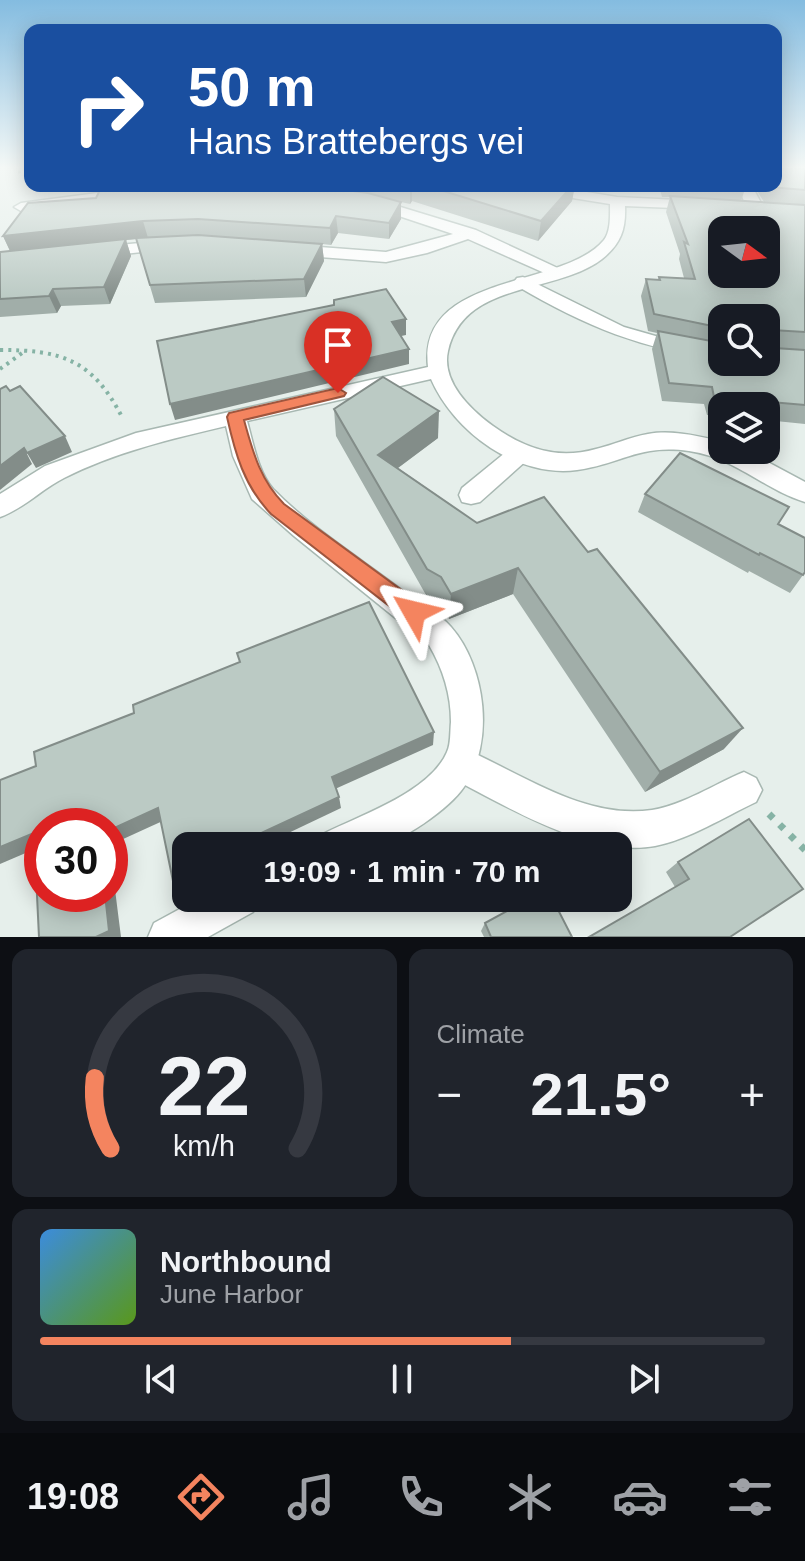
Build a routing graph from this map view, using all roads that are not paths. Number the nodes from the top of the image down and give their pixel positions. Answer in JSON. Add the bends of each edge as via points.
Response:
{"nodes":[{"id":1,"x":397,"y":212,"type":"edge"},
{"id":2,"x":618,"y":212,"type":"edge"},
{"id":3,"x":470,"y":233,"type":"junction"},
{"id":4,"x":187,"y":244,"type":"edge"},
{"id":5,"x":272,"y":248,"type":"edge"},
{"id":6,"x":73,"y":255,"type":"edge"},
{"id":7,"x":555,"y":271,"type":"junction"},
{"id":8,"x":523,"y":282,"type":"junction"},
{"id":9,"x":708,"y":351,"type":"edge"},
{"id":10,"x":438,"y":371,"type":"junction"},
{"id":11,"x":235,"y":417,"type":"junction"},
{"id":12,"x":519,"y":454,"type":"junction"},
{"id":13,"x":805,"y":493,"type":"edge"},
{"id":14,"x":471,"y":495,"type":"dead end"},
{"id":15,"x":0,"y":507,"type":"edge"},
{"id":16,"x":460,"y":764,"type":"junction"},
{"id":17,"x":744,"y":790,"type":"road end"},
{"id":18,"x":366,"y":832,"type":"edge"},
{"id":19,"x":214,"y":912,"type":"edge"},
{"id":20,"x":168,"y":937,"type":"edge"}],
"edges":[{"from":1,"to":3,"type":"street"},
{"from":2,"to":7,"type":"street","via":[[612,240],[592,256]]},
{"from":3,"to":5,"type":"street","via":[[386,257]]},
{"from":3,"to":7,"type":"street"},
{"from":4,"to":6,"type":"street"},
{"from":7,"to":8,"type":"street"},
{"from":8,"to":9,"type":"street","via":[[626,336]]},
{"from":8,"to":10,"type":"street","via":[[477,300],[450,322],[437,354]]},
{"from":10,"to":11,"type":"street"},
{"from":10,"to":12,"type":"street","via":[[464,413]]},
{"from":11,"to":15,"type":"street","via":[[132,442],[47,477]]},
{"from":11,"to":16,"type":"street","via":[[261,492],[440,636],[454,657],[467,707]]},
{"from":12,"to":13,"type":"street","via":[[564,464],[654,441],[705,445]]},
{"from":12,"to":14,"type":"street"},
{"from":16,"to":17,"type":"street","via":[[550,807],[607,826],[653,828]]},
{"from":16,"to":18,"type":"street","via":[[417,806]]},
{"from":19,"to":20,"type":"street"}]}
